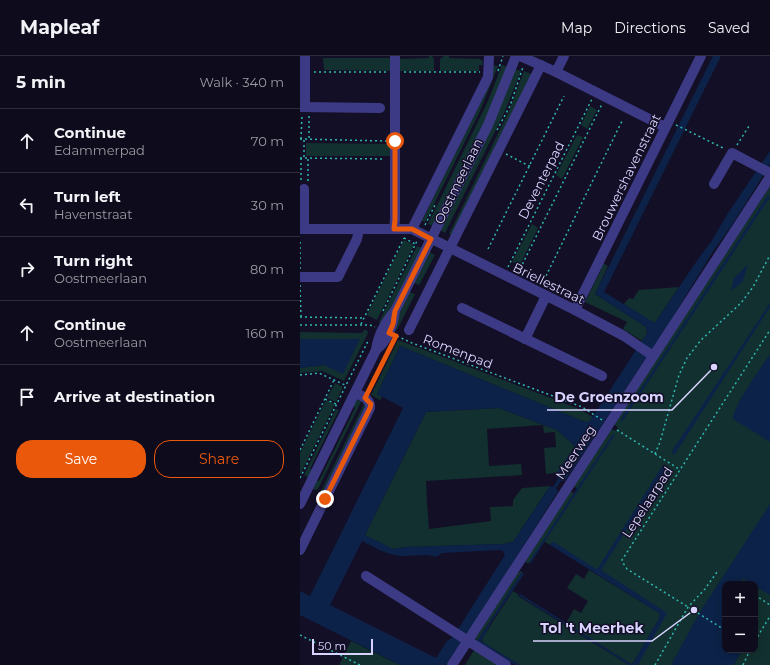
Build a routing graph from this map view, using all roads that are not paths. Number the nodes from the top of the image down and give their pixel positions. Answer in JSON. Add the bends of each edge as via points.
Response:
{"nodes":[{"id":1,"x":305,"y":56,"type":"edge"},
{"id":2,"x":395,"y":56,"type":"edge"},
{"id":3,"x":489,"y":56,"type":"edge"},
{"id":4,"x":516,"y":56,"type":"edge"},
{"id":5,"x":564,"y":56,"type":"edge"},
{"id":6,"x":701,"y":56,"type":"edge"},
{"id":7,"x":523,"y":57,"type":"edge"},
{"id":8,"x":541,"y":65,"type":"junction"},
{"id":9,"x":556,"y":72,"type":"junction"},
{"id":10,"x":303,"y":107,"type":"edge"},
{"id":11,"x":380,"y":108,"type":"dead end"},
{"id":12,"x":670,"y":125,"type":"junction"},
{"id":13,"x":767,"y":172,"type":"edge"},
{"id":14,"x":714,"y":184,"type":"dead end"},
{"id":15,"x":304,"y":189,"type":"road end"},
{"id":16,"x":301,"y":229,"type":"edge"},
{"id":17,"x":359,"y":229,"type":"junction"},
{"id":18,"x":394,"y":229,"type":"junction"},
{"id":19,"x":412,"y":229,"type":"junction"},
{"id":20,"x":431,"y":239,"type":"junction"},
{"id":21,"x":450,"y":249,"type":"junction"},
{"id":22,"x":300,"y":277,"type":"edge"},
{"id":23,"x":546,"y":296,"type":"junction"},
{"id":24,"x":462,"y":308,"type":"dead end"},
{"id":25,"x":575,"y":310,"type":"junction"},
{"id":26,"x":395,"y":311,"type":"junction"},
{"id":27,"x":409,"y":330,"type":"dead end"},
{"id":28,"x":525,"y":339,"type":"junction"},
{"id":29,"x":376,"y":350,"type":"junction"},
{"id":30,"x":652,"y":355,"type":"junction"},
{"id":31,"x":602,"y":376,"type":"dead end"},
{"id":32,"x":355,"y":393,"type":"junction"},
{"id":33,"x":304,"y":486,"type":"edge"},
{"id":34,"x":300,"y":504,"type":"edge"},
{"id":35,"x":300,"y":550,"type":"edge"},
{"id":36,"x":366,"y":576,"type":"dead end"},
{"id":37,"x":462,"y":637,"type":"junction"},
{"id":38,"x":452,"y":665,"type":"edge"},
{"id":39,"x":506,"y":665,"type":"edge"}],
"edges":[{"from":1,"to":10,"type":"street"},
{"from":2,"to":18,"type":"street"},
{"from":3,"to":19,"type":"street","name":"Oostmeerlaan","via":[[488,77]]},
{"from":4,"to":20,"type":"street","name":"Oostmeerlaan","via":[[488,124]]},
{"from":5,"to":9,"type":"street"},
{"from":6,"to":12,"type":"street","name":"Brouwershavenstraat"},
{"from":7,"to":8,"type":"street"},
{"from":8,"to":9,"type":"street"},
{"from":8,"to":21,"type":"street"},
{"from":9,"to":12,"type":"street","via":[[605,97]]},
{"from":10,"to":11,"type":"street"},
{"from":12,"to":25,"type":"street","name":"Brouwershavenstraat"},
{"from":13,"to":14,"type":"street","via":[[732,153]]},
{"from":13,"to":30,"type":"street","name":"Meerweg"},
{"from":15,"to":16,"type":"street"},
{"from":16,"to":17,"type":"street"},
{"from":17,"to":18,"type":"street"},
{"from":17,"to":22,"type":"street","via":[[357,239],[338,277]]},
{"from":18,"to":19,"type":"street"},
{"from":19,"to":20,"type":"street","name":"Briellestraat"},
{"from":20,"to":21,"type":"street","name":"Briellestraat"},
{"from":20,"to":26,"type":"street","name":"Oostmeerlaan"},
{"from":21,"to":23,"type":"street","name":"Briellestraat"},
{"from":21,"to":27,"type":"street"},
{"from":23,"to":25,"type":"street","name":"Briellestraat"},
{"from":23,"to":28,"type":"street"},
{"from":24,"to":28,"type":"street"},
{"from":25,"to":30,"type":"street","name":"Briellestraat","via":[[624,336]]},
{"from":26,"to":29,"type":"street","name":"Oostmeerlaan","via":[[382,330]]},
{"from":26,"to":29,"type":"street","name":"Oostmeerlaan","via":[[387,337]]},
{"from":28,"to":31,"type":"street"},
{"from":29,"to":32,"type":"street","name":"Oostmeerlaan"},
{"from":30,"to":37,"type":"street","name":"Meerweg"},
{"from":32,"to":33,"type":"street","name":"Oostmeerlaan"},
{"from":32,"to":35,"type":"street","via":[[365,398],[371,404],[370,408]]},
{"from":33,"to":34,"type":"street","name":"Oostmeerlaan"},
{"from":36,"to":37,"type":"street"},
{"from":37,"to":38,"type":"street","name":"Meerweg"},
{"from":37,"to":39,"type":"street"}]}
